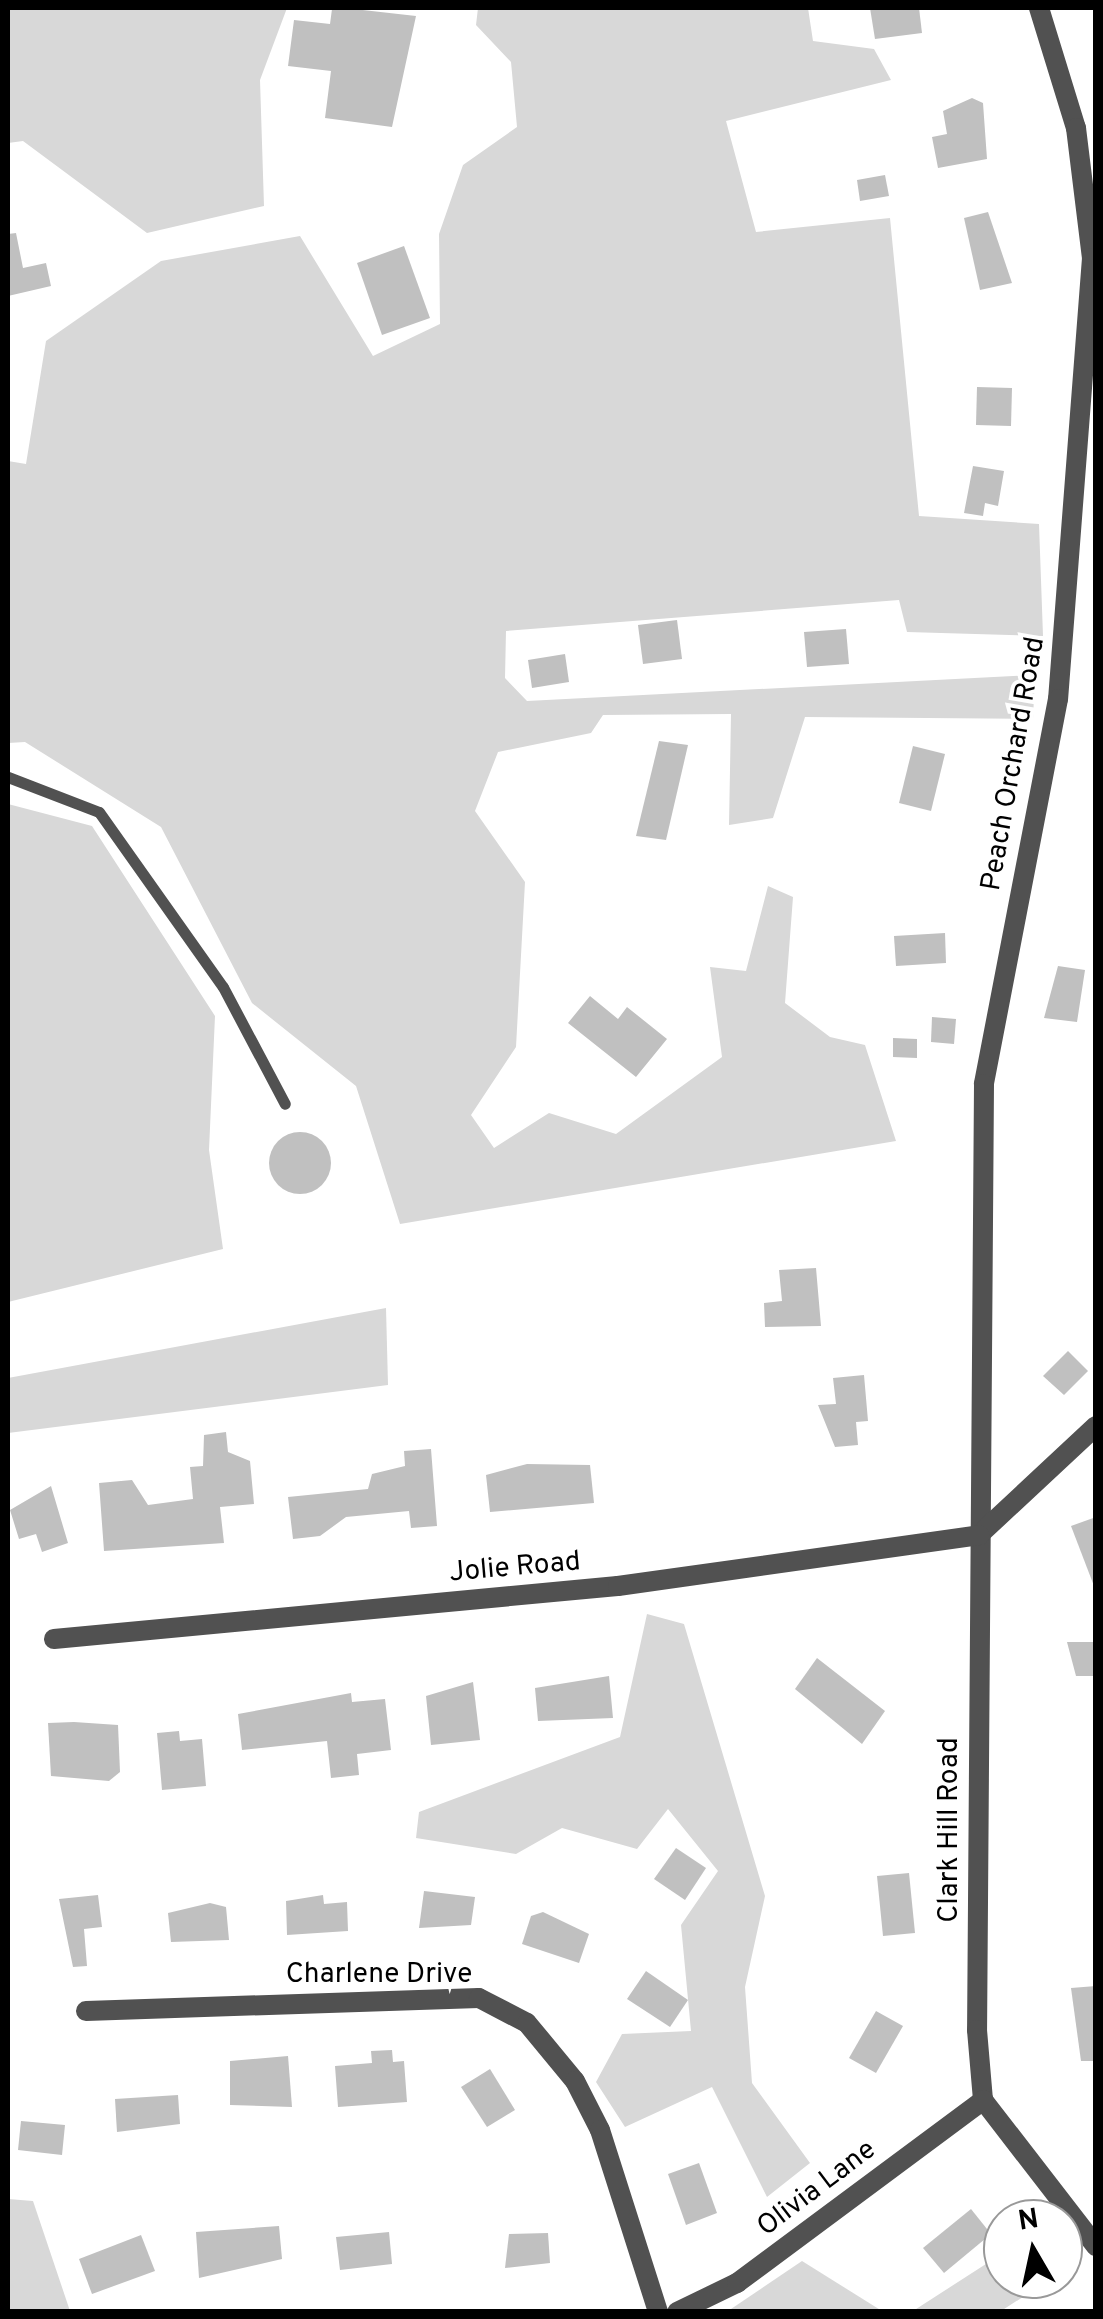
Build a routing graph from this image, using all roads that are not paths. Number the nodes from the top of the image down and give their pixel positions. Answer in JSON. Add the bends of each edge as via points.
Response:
{"nodes":[{"id":1,"x":1039,"y":8,"type":"edge"},
{"id":2,"x":8,"y":777,"type":"edge"},
{"id":3,"x":285,"y":1104,"type":"dead end"},
{"id":4,"x":1096,"y":1426,"type":"edge"},
{"id":5,"x":979,"y":1535,"type":"junction"},
{"id":6,"x":54,"y":1639,"type":"dead end"},
{"id":7,"x":86,"y":2010,"type":"dead end"},
{"id":8,"x":984,"y":2100,"type":"junction"},
{"id":9,"x":1096,"y":2246,"type":"edge"},
{"id":10,"x":658,"y":2312,"type":"edge"},
{"id":11,"x":677,"y":2312,"type":"edge"}],
"edges":[{"from":1,"to":5,"type":"street","name":"Peach Orchard Road","via":[[1078,144],[1092,258],[1088,395],[1058,700],[984,1084]]},
{"from":2,"to":3,"type":"lane","via":[[100,812],[223,987]]},
{"from":4,"to":5,"type":"street"},
{"from":5,"to":6,"type":"street","name":"Jolie Road","via":[[618,1586]]},
{"from":5,"to":8,"type":"street","name":"Clark Hill Road"},
{"from":7,"to":10,"type":"street","name":"Charlene Drive","via":[[479,1998],[526,2024],[575,2081],[600,2130]]},
{"from":8,"to":9,"type":"street"},
{"from":8,"to":11,"type":"street","name":"Olivia Lane","via":[[737,2283]]}]}
